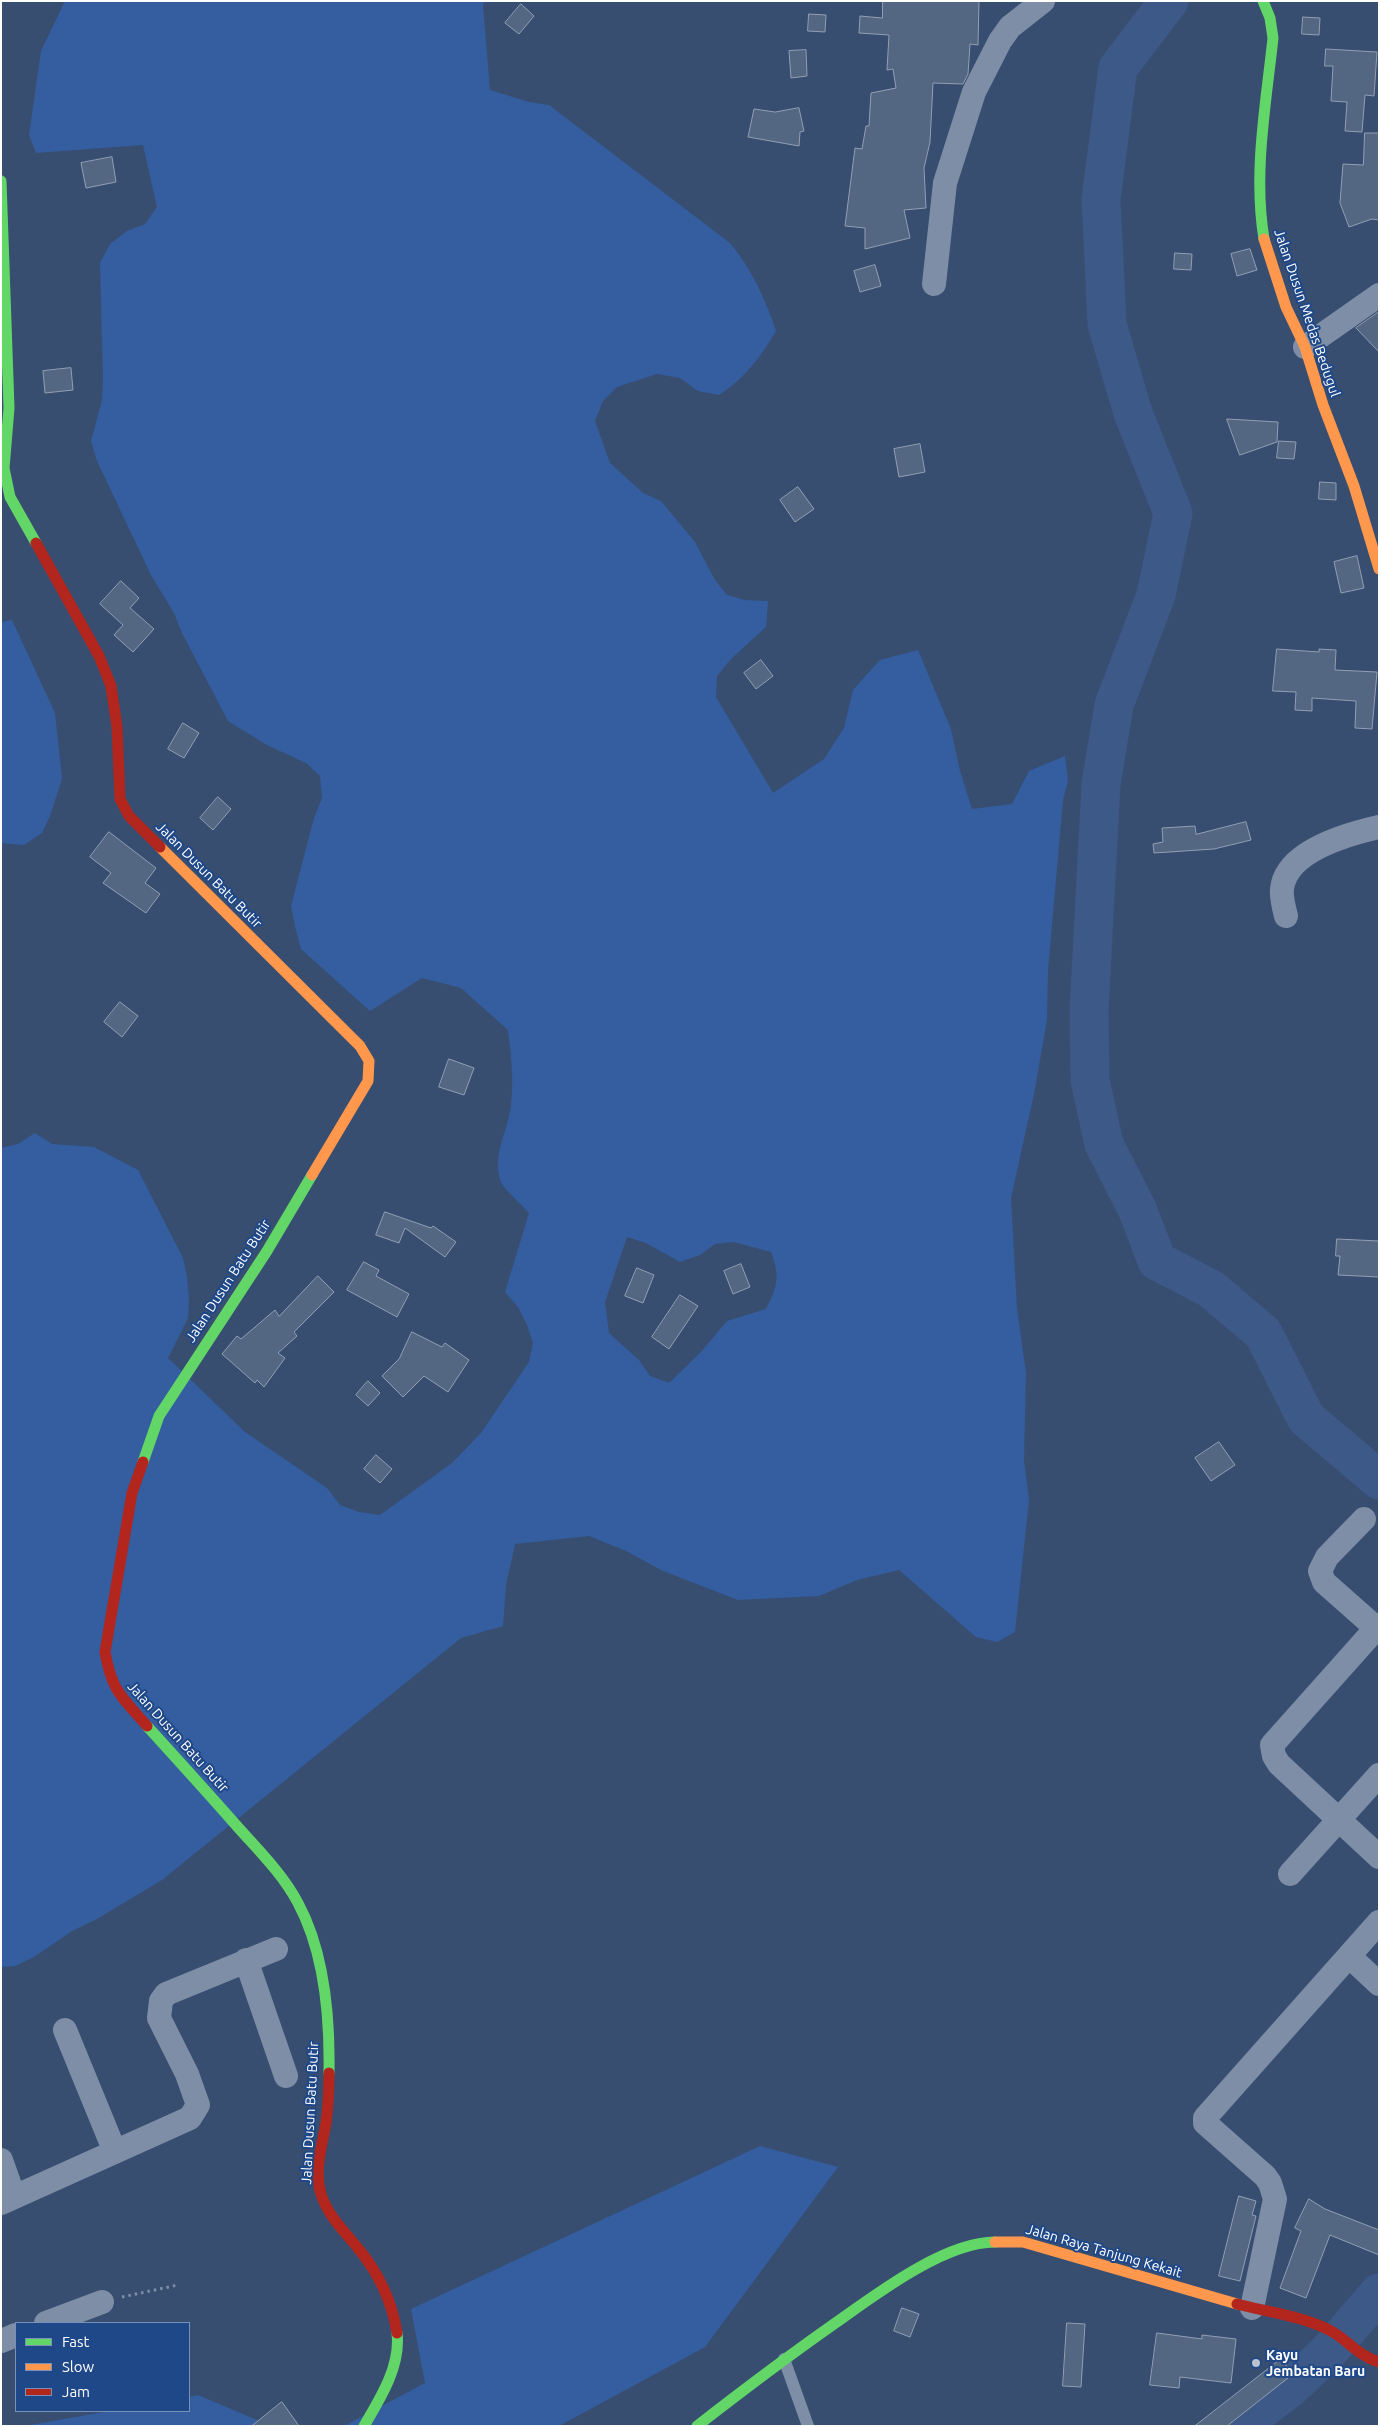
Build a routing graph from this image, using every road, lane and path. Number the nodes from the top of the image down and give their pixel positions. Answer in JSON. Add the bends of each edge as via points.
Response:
{"nodes":[{"id":1,"x":1043,"y":1,"type":"edge"},
{"id":2,"x":1263,"y":1,"type":"edge"},
{"id":3,"x":1,"y":182,"type":"edge"},
{"id":4,"x":934,"y":284,"type":"dead end"},
{"id":5,"x":1379,"y":295,"type":"edge"},
{"id":6,"x":1305,"y":347,"type":"junction"},
{"id":7,"x":1379,"y":569,"type":"edge"},
{"id":8,"x":1379,"y":827,"type":"edge"},
{"id":9,"x":1286,"y":916,"type":"dead end"},
{"id":10,"x":1364,"y":1519,"type":"dead end"},
{"id":11,"x":1378,"y":1627,"type":"edge"},
{"id":12,"x":1379,"y":1776,"type":"edge"},
{"id":13,"x":1339,"y":1820,"type":"junction"},
{"id":14,"x":1379,"y":1857,"type":"edge"},
{"id":15,"x":1290,"y":1874,"type":"dead end"},
{"id":16,"x":1379,"y":1922,"type":"edge"},
{"id":17,"x":276,"y":1949,"type":"dead end"},
{"id":18,"x":1348,"y":1956,"type":"junction"},
{"id":19,"x":246,"y":1960,"type":"junction"},
{"id":20,"x":1379,"y":1984,"type":"edge"},
{"id":21,"x":65,"y":2030,"type":"dead end"},
{"id":22,"x":286,"y":2076,"type":"dead end"},
{"id":23,"x":115,"y":2152,"type":"junction"},
{"id":24,"x":1,"y":2160,"type":"edge"},
{"id":25,"x":8,"y":2200,"type":"edge"},
{"id":26,"x":178,"y":2285,"type":"dead end"},
{"id":27,"x":102,"y":2302,"type":"joint"},
{"id":28,"x":1252,"y":2308,"type":"junction"},
{"id":29,"x":49,"y":2322,"type":"edge"},
{"id":30,"x":15,"y":2335,"type":"edge"},
{"id":31,"x":1,"y":2341,"type":"edge"},
{"id":32,"x":784,"y":2360,"type":"junction"},
{"id":33,"x":1379,"y":2362,"type":"edge"},
{"id":34,"x":718,"y":2410,"type":"junction"},
{"id":35,"x":364,"y":2426,"type":"edge"},
{"id":36,"x":697,"y":2426,"type":"edge"},
{"id":37,"x":724,"y":2426,"type":"edge"},
{"id":38,"x":808,"y":2426,"type":"edge"}],
"edges":[{"from":1,"to":4,"type":"street","via":[[1010,28],[1000,41],[974,92],[945,183]]},
{"from":2,"to":6,"type":"street","name":"Jalan Dusun Medas Bedugul","via":[[1273,38],[1260,168],[1261,222],[1286,307]]},
{"from":3,"to":35,"type":"street","name":"Jalan Dusun Batu Butir","via":[[9,408],[4,468],[6,485],[99,656],[111,686],[117,726],[120,799],[129,816],[360,1046],[369,1061],[368,1081],[330,1149],[159,1416],[132,1492],[105,1652],[114,1688],[269,1862],[305,1918],[317,1956],[329,2042],[320,2190],[326,2210],[359,2249],[385,2288],[398,2346],[388,2381]]},
{"from":5,"to":6,"type":"street"},
{"from":6,"to":7,"type":"street","name":"Jalan Dusun Medas Bedugul","via":[[1354,486]]},
{"from":8,"to":9,"type":"street","via":[[1331,841],[1291,867],[1282,889]]},
{"from":10,"to":11,"type":"street","via":[[1327,1557],[1320,1571],[1324,1582]]},
{"from":11,"to":13,"type":"street","via":[[1272,1744],[1279,1764]]},
{"from":12,"to":13,"type":"street"},
{"from":13,"to":14,"type":"street"},
{"from":13,"to":15,"type":"street"},
{"from":16,"to":18,"type":"street"},
{"from":17,"to":19,"type":"street"},
{"from":18,"to":20,"type":"street"},
{"from":18,"to":28,"type":"street","via":[[1205,2118],[1225,2143],[1265,2176],[1273,2191]]},
{"from":19,"to":22,"type":"street"},
{"from":19,"to":23,"type":"street","via":[[166,1994],[161,2001],[159,2018],[198,2104],[190,2118]]},
{"from":21,"to":23,"type":"street"},
{"from":23,"to":25,"type":"street"},
{"from":24,"to":25,"type":"street"},
{"from":26,"to":27,"type":"path"},
{"from":27,"to":29,"type":"street"},
{"from":28,"to":32,"type":"street","name":"Jalan Raya Tanjung Kekait","via":[[1023,2242],[986,2242],[950,2252],[887,2286]]},
{"from":28,"to":33,"type":"street","name":"Jalan Raya Tanjung Kekait","via":[[1331,2331],[1364,2356]]},
{"from":30,"to":31,"type":"street"},
{"from":32,"to":34,"type":"street","name":"Jalan Raya Tanjung Kekait"},
{"from":32,"to":38,"type":"lane"},
{"from":34,"to":36,"type":"street","name":"Jalan Raya Tanjung Kekait"},
{"from":34,"to":37,"type":"lane"}]}
